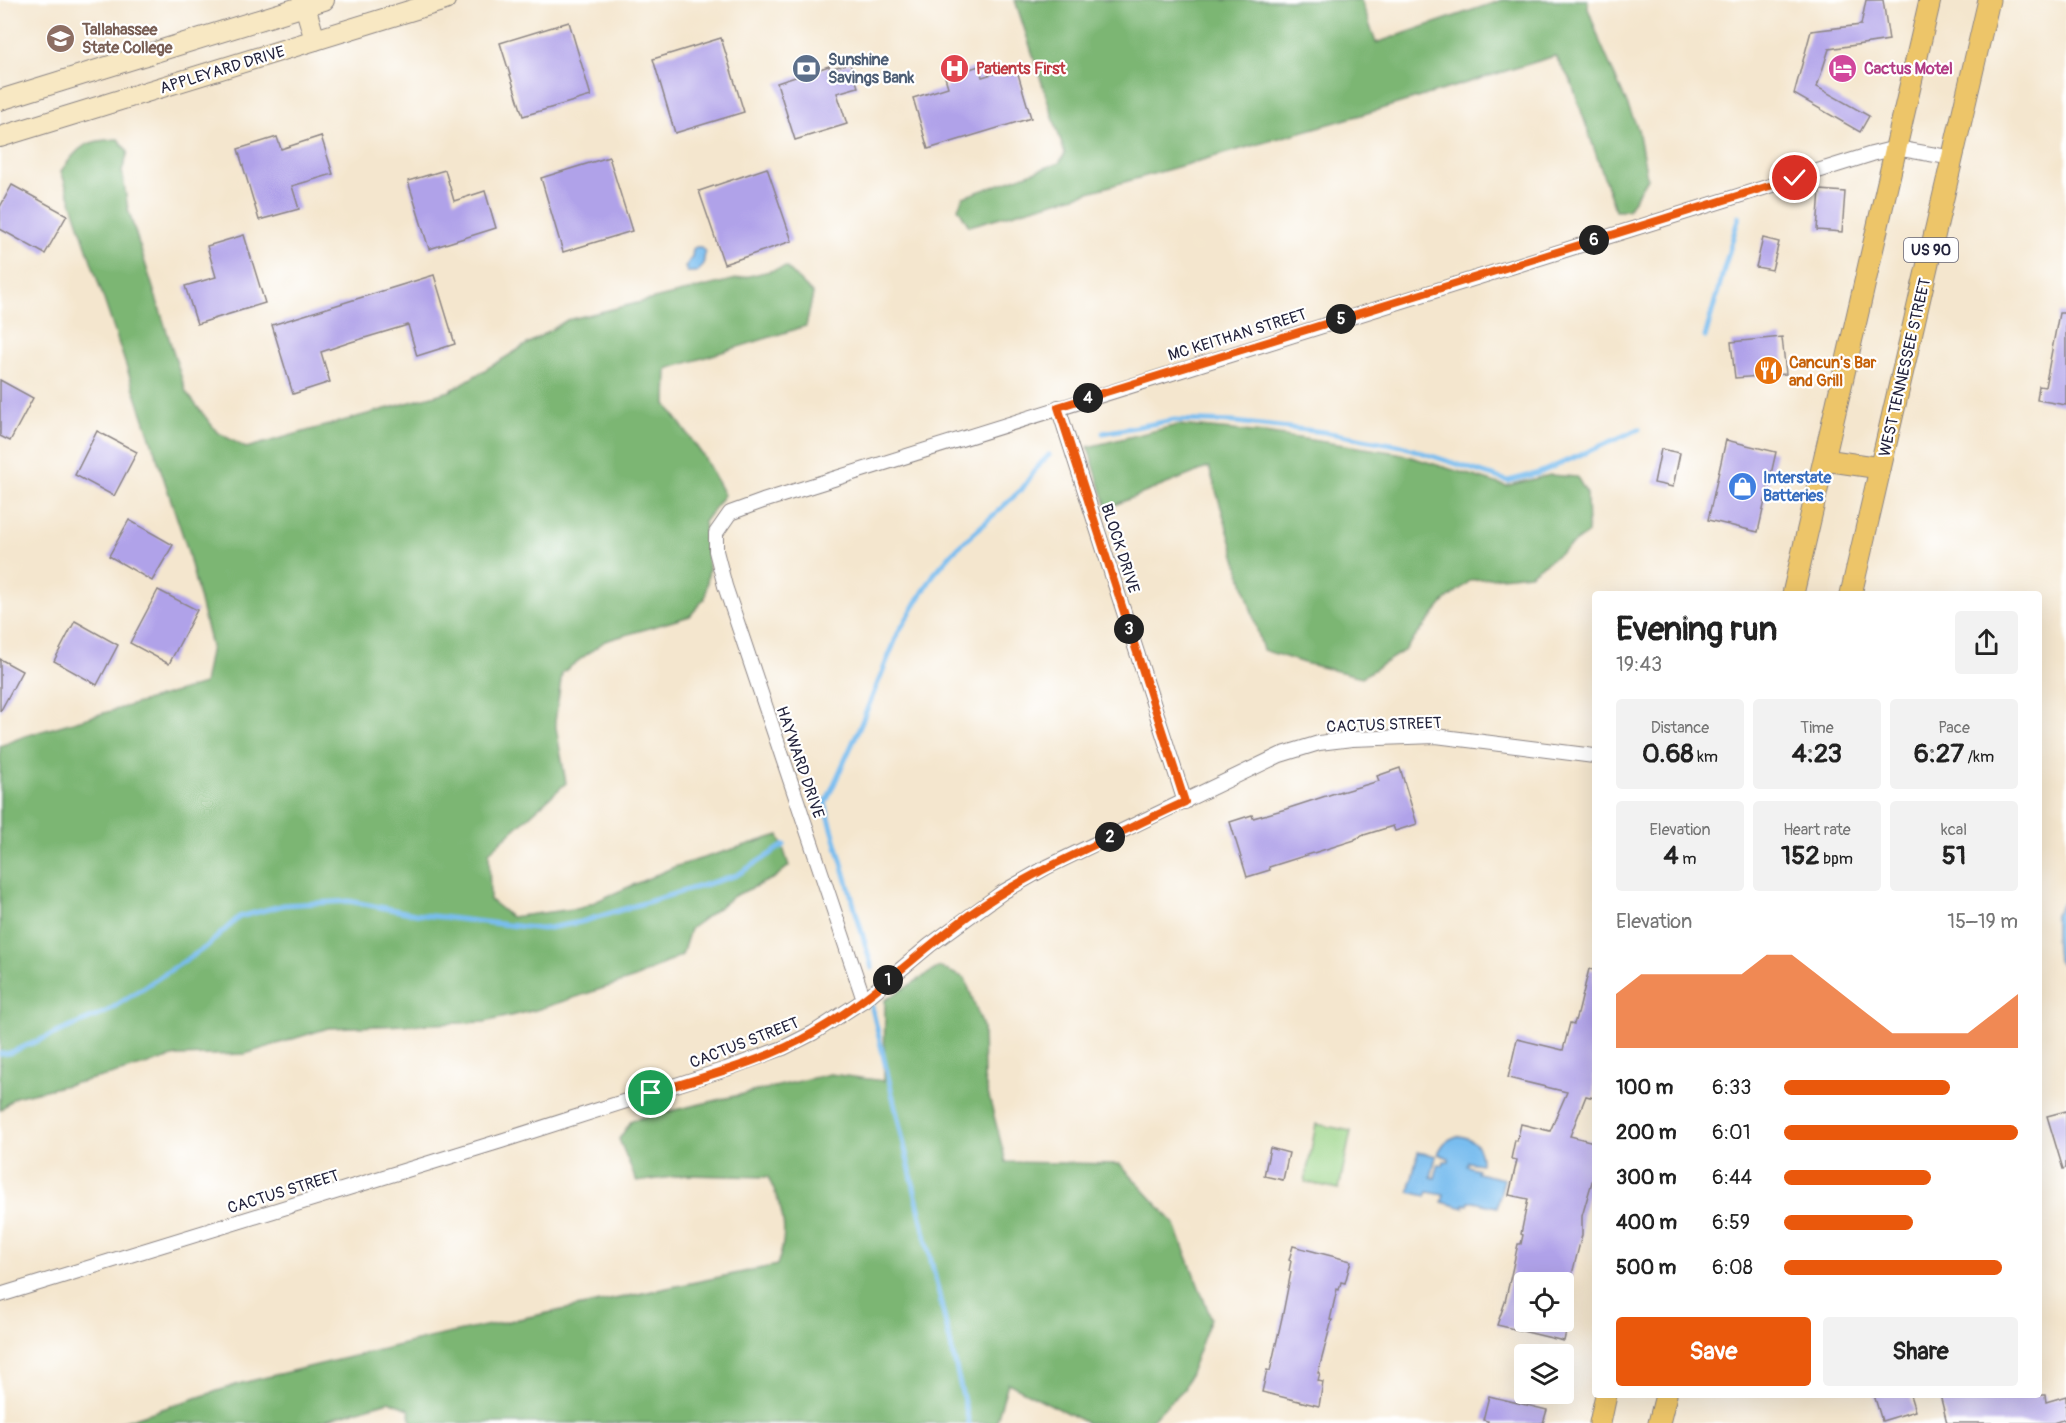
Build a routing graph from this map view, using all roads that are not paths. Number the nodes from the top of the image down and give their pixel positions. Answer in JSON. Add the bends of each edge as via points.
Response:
{"nodes":[{"id":1,"x":445,"y":0,"type":"edge"},
{"id":2,"x":1930,"y":0,"type":"edge"},
{"id":3,"x":1989,"y":0,"type":"edge"},
{"id":4,"x":314,"y":3,"type":"edge"},
{"id":5,"x":315,"y":40,"type":"junction"},
{"id":6,"x":0,"y":100,"type":"edge"},
{"id":7,"x":0,"y":137,"type":"edge"},
{"id":8,"x":1896,"y":148,"type":"junction"},
{"id":9,"x":1953,"y":158,"type":"junction"},
{"id":10,"x":1058,"y":407,"type":"junction"},
{"id":11,"x":1825,"y":460,"type":"junction"},
{"id":12,"x":1880,"y":468,"type":"junction"},
{"id":13,"x":716,"y":533,"type":"joint"},
{"id":14,"x":1794,"y":591,"type":"edge"},
{"id":15,"x":1852,"y":591,"type":"edge"},
{"id":16,"x":1592,"y":756,"type":"edge"},
{"id":17,"x":1185,"y":802,"type":"junction"},
{"id":18,"x":864,"y":999,"type":"junction"},
{"id":19,"x":0,"y":1295,"type":"edge"},
{"id":20,"x":1605,"y":1398,"type":"edge"},
{"id":21,"x":1665,"y":1398,"type":"edge"},
{"id":22,"x":1600,"y":1423,"type":"edge"},
{"id":23,"x":1659,"y":1423,"type":"edge"}],
"edges":[{"from":1,"to":5,"type":"main road","name":"APPLEYARD DRIVE"},
{"from":2,"to":8,"type":"main road"},
{"from":3,"to":9,"type":"main road","name":"WEST TENNESSEE STREET","number":"US 90"},
{"from":4,"to":5,"type":"main road"},
{"from":4,"to":6,"type":"main road"},
{"from":5,"to":7,"type":"main road","name":"APPLEYARD DRIVE"},
{"from":8,"to":9,"type":"street","name":"MC KEITHAN STREET"},
{"from":8,"to":10,"type":"street","name":"MC KEITHAN STREET"},
{"from":8,"to":11,"type":"main road"},
{"from":9,"to":12,"type":"main road","name":"WEST TENNESSEE STREET","number":"US 90"},
{"from":10,"to":13,"type":"street","name":"MC KEITHAN STREET","via":[[730,513]]},
{"from":10,"to":17,"type":"street","name":"BLOCK DRIVE"},
{"from":11,"to":12,"type":"main road"},
{"from":11,"to":14,"type":"main road"},
{"from":12,"to":15,"type":"main road","name":"WEST TENNESSEE STREET","number":"US 90"},
{"from":13,"to":18,"type":"street","name":"HAYWARD DRIVE","via":[[716,551],[725,586]]},
{"from":16,"to":17,"type":"street","name":"CACTUS STREET","via":[[1436,736],[1352,739],[1319,743],[1280,755]]},
{"from":17,"to":18,"type":"street","name":"CACTUS STREET","via":[[1003,892]]},
{"from":18,"to":19,"type":"street","name":"CACTUS STREET","via":[[803,1038],[726,1069]]},
{"from":20,"to":22,"type":"main road"},
{"from":21,"to":23,"type":"main road"}]}
